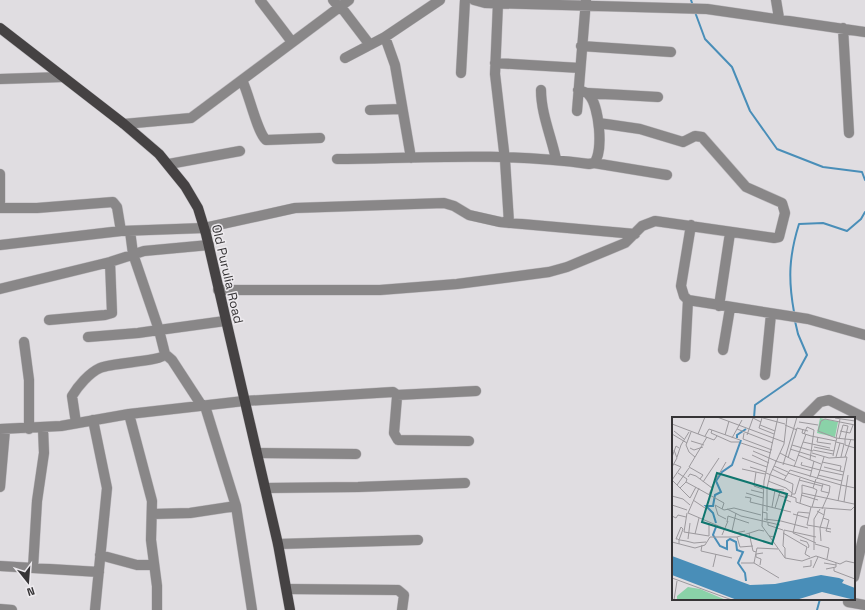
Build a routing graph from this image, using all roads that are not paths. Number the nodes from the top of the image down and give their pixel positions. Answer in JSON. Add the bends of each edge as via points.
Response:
{"nodes":[{"id":1,"x":260,"y":0,"type":"edge"},
{"id":2,"x":349,"y":0,"type":"edge"},
{"id":3,"x":440,"y":0,"type":"edge"},
{"id":4,"x":465,"y":0,"type":"edge"},
{"id":5,"x":474,"y":0,"type":"edge"},
{"id":6,"x":776,"y":0,"type":"edge"},
{"id":7,"x":498,"y":3,"type":"junction"},
{"id":8,"x":586,"y":3,"type":"edge"},
{"id":9,"x":336,"y":4,"type":"edge"},
{"id":10,"x":779,"y":18,"type":"junction"},
{"id":11,"x":0,"y":28,"type":"edge"},
{"id":12,"x":843,"y":28,"type":"junction"},
{"id":13,"x":865,"y":32,"type":"edge"},
{"id":14,"x":385,"y":37,"type":"junction"},
{"id":15,"x":292,"y":42,"type":"junction"},
{"id":16,"x":370,"y":45,"type":"junction"},
{"id":17,"x":581,"y":46,"type":"junction"},
{"id":18,"x":671,"y":52,"type":"dead end"},
{"id":19,"x":344,"y":58,"type":"dead end"},
{"id":20,"x":495,"y":63,"type":"junction"},
{"id":21,"x":580,"y":68,"type":"junction"},
{"id":22,"x":461,"y":73,"type":"dead end"},
{"id":23,"x":63,"y":77,"type":"junction"},
{"id":24,"x":0,"y":79,"type":"edge"},
{"id":25,"x":242,"y":80,"type":"junction"},
{"id":26,"x":541,"y":90,"type":"dead end"},
{"id":27,"x":578,"y":90,"type":"junction"},
{"id":28,"x":588,"y":93,"type":"junction"},
{"id":29,"x":658,"y":97,"type":"dead end"},
{"id":30,"x":401,"y":109,"type":"junction"},
{"id":31,"x":370,"y":110,"type":"dead end"},
{"id":32,"x":576,"y":111,"type":"dead end"},
{"id":33,"x":598,"y":123,"type":"junction"},
{"id":34,"x":124,"y":124,"type":"junction"},
{"id":35,"x":850,"y":134,"type":"dead end"},
{"id":36,"x":320,"y":138,"type":"dead end"},
{"id":37,"x":240,"y":151,"type":"dead end"},
{"id":38,"x":411,"y":158,"type":"junction"},
{"id":39,"x":504,"y":158,"type":"junction"},
{"id":40,"x":337,"y":159,"type":"dead end"},
{"id":41,"x":556,"y":159,"type":"junction"},
{"id":42,"x":594,"y":163,"type":"junction"},
{"id":43,"x":169,"y":164,"type":"junction"},
{"id":44,"x":0,"y":174,"type":"edge"},
{"id":45,"x":668,"y":175,"type":"dead end"},
{"id":46,"x":0,"y":202,"type":"edge"},
{"id":47,"x":0,"y":208,"type":"edge"},
{"id":48,"x":509,"y":223,"type":"junction"},
{"id":49,"x":691,"y":225,"type":"junction"},
{"id":50,"x":204,"y":228,"type":"junction"},
{"id":51,"x":125,"y":231,"type":"junction"},
{"id":52,"x":730,"y":232,"type":"junction"},
{"id":53,"x":635,"y":234,"type":"junction"},
{"id":54,"x":0,"y":245,"type":"edge"},
{"id":55,"x":208,"y":245,"type":"junction"},
{"id":56,"x":133,"y":254,"type":"junction"},
{"id":57,"x":110,"y":262,"type":"junction"},
{"id":58,"x":0,"y":289,"type":"edge"},
{"id":59,"x":218,"y":290,"type":"junction"},
{"id":60,"x":688,"y":300,"type":"junction"},
{"id":61,"x":719,"y":306,"type":"junction"},
{"id":62,"x":730,"y":308,"type":"junction"},
{"id":63,"x":771,"y":314,"type":"junction"},
{"id":64,"x":50,"y":320,"type":"dead end"},
{"id":65,"x":225,"y":321,"type":"junction"},
{"id":66,"x":159,"y":330,"type":"junction"},
{"id":67,"x":865,"y":335,"type":"edge"},
{"id":68,"x":88,"y":337,"type":"dead end"},
{"id":69,"x":24,"y":342,"type":"dead end"},
{"id":70,"x":723,"y":350,"type":"dead end"},
{"id":71,"x":165,"y":354,"type":"junction"},
{"id":72,"x":685,"y":357,"type":"dead end"},
{"id":73,"x":765,"y":375,"type":"dead end"},
{"id":74,"x":476,"y":391,"type":"dead end"},
{"id":75,"x":397,"y":395,"type":"junction"},
{"id":76,"x":244,"y":400,"type":"junction"},
{"id":77,"x":205,"y":406,"type":"junction"},
{"id":78,"x":130,"y":414,"type":"junction"},
{"id":79,"x":805,"y":417,"type":"edge"},
{"id":80,"x":865,"y":418,"type":"edge"},
{"id":81,"x":93,"y":420,"type":"junction"},
{"id":82,"x":76,"y":423,"type":"junction"},
{"id":83,"x":43,"y":428,"type":"junction"},
{"id":84,"x":3,"y":429,"type":"edge"},
{"id":85,"x":30,"y":429,"type":"junction"},
{"id":86,"x":469,"y":441,"type":"dead end"},
{"id":87,"x":257,"y":453,"type":"junction"},
{"id":88,"x":356,"y":454,"type":"dead end"},
{"id":89,"x":1,"y":472,"type":"edge"},
{"id":90,"x":465,"y":483,"type":"dead end"},
{"id":91,"x":0,"y":487,"type":"edge"},
{"id":92,"x":266,"y":488,"type":"junction"},
{"id":93,"x":236,"y":506,"type":"junction"},
{"id":94,"x":153,"y":514,"type":"junction"},
{"id":95,"x":865,"y":530,"type":"edge"},
{"id":96,"x":418,"y":540,"type":"dead end"},
{"id":97,"x":278,"y":544,"type":"junction"},
{"id":98,"x":100,"y":555,"type":"junction"},
{"id":99,"x":862,"y":560,"type":"edge"},
{"id":100,"x":154,"y":564,"type":"junction"},
{"id":101,"x":0,"y":566,"type":"edge"},
{"id":102,"x":33,"y":568,"type":"junction"},
{"id":103,"x":99,"y":572,"type":"junction"},
{"id":104,"x":855,"y":575,"type":"edge"},
{"id":105,"x":287,"y":589,"type":"junction"},
{"id":106,"x":847,"y":604,"type":"edge"},
{"id":107,"x":865,"y":605,"type":"edge"},
{"id":108,"x":0,"y":609,"type":"edge"},
{"id":109,"x":12,"y":610,"type":"edge"},
{"id":110,"x":95,"y":610,"type":"edge"},
{"id":111,"x":157,"y":610,"type":"edge"},
{"id":112,"x":252,"y":610,"type":"edge"},
{"id":113,"x":290,"y":610,"type":"edge"},
{"id":114,"x":402,"y":610,"type":"edge"}],
"edges":[{"from":1,"to":15,"type":"street"},
{"from":2,"to":9,"type":"street"},
{"from":3,"to":14,"type":"street"},
{"from":4,"to":22,"type":"street"},
{"from":5,"to":7,"type":"street"},
{"from":6,"to":10,"type":"street"},
{"from":7,"to":8,"type":"street"},
{"from":7,"to":20,"type":"street"},
{"from":8,"to":10,"type":"street","via":[[707,8]]},
{"from":8,"to":17,"type":"street"},
{"from":9,"to":15,"type":"street"},
{"from":9,"to":16,"type":"street"},
{"from":10,"to":12,"type":"street"},
{"from":11,"to":23,"type":"main road","name":"Old Purulia Road"},
{"from":12,"to":13,"type":"street"},
{"from":12,"to":35,"type":"street"},
{"from":14,"to":16,"type":"street"},
{"from":14,"to":30,"type":"street","via":[[395,65]]},
{"from":15,"to":25,"type":"street"},
{"from":16,"to":19,"type":"street"},
{"from":17,"to":18,"type":"street"},
{"from":17,"to":21,"type":"street"},
{"from":20,"to":21,"type":"street"},
{"from":20,"to":39,"type":"street"},
{"from":21,"to":27,"type":"street"},
{"from":23,"to":24,"type":"street"},
{"from":23,"to":34,"type":"main road","name":"Old Purulia Road"},
{"from":25,"to":34,"type":"street","via":[[191,118]]},
{"from":25,"to":36,"type":"street","via":[[259,130],[266,140]]},
{"from":26,"to":41,"type":"street","via":[[542,106]]},
{"from":27,"to":28,"type":"street"},
{"from":27,"to":32,"type":"street"},
{"from":28,"to":29,"type":"street"},
{"from":28,"to":33,"type":"street","via":[[593,100]]},
{"from":30,"to":31,"type":"street"},
{"from":30,"to":38,"type":"street"},
{"from":33,"to":42,"type":"street","via":[[599,153]]},
{"from":33,"to":52,"type":"street","via":[[640,129],[683,142],[698,135],[746,187],[782,203],[785,207],[779,237]]},
{"from":34,"to":43,"type":"main road","name":"Old Purulia Road"},
{"from":37,"to":43,"type":"street"},
{"from":38,"to":39,"type":"street"},
{"from":38,"to":40,"type":"street"},
{"from":39,"to":41,"type":"street"},
{"from":39,"to":48,"type":"street"},
{"from":41,"to":42,"type":"street"},
{"from":42,"to":45,"type":"street"},
{"from":43,"to":50,"type":"main road","name":"Old Purulia Road","via":[[186,186],[198,208]]},
{"from":44,"to":46,"type":"street"},
{"from":47,"to":51,"type":"street","via":[[113,202]]},
{"from":48,"to":50,"type":"street","via":[[468,216],[454,206],[444,203],[295,208]]},
{"from":48,"to":53,"type":"street"},
{"from":49,"to":52,"type":"street"},
{"from":49,"to":53,"type":"street","via":[[655,221],[642,226]]},
{"from":49,"to":60,"type":"street","via":[[681,286]]},
{"from":50,"to":51,"type":"street"},
{"from":50,"to":55,"type":"main road","name":"Old Purulia Road"},
{"from":51,"to":54,"type":"street"},
{"from":51,"to":56,"type":"street"},
{"from":52,"to":61,"type":"street"},
{"from":53,"to":59,"type":"street","via":[[625,243],[567,267],[548,272],[457,284],[380,290]]},
{"from":55,"to":56,"type":"street"},
{"from":55,"to":59,"type":"main road","name":"Old Purulia Road"},
{"from":56,"to":57,"type":"street"},
{"from":56,"to":66,"type":"street"},
{"from":57,"to":58,"type":"street"},
{"from":57,"to":64,"type":"street","via":[[112,313],[105,316]]},
{"from":59,"to":65,"type":"main road","name":"Old Purulia Road"},
{"from":60,"to":61,"type":"street"},
{"from":60,"to":72,"type":"street"},
{"from":61,"to":62,"type":"street"},
{"from":62,"to":63,"type":"street"},
{"from":62,"to":70,"type":"street"},
{"from":63,"to":67,"type":"street","via":[[808,319]]},
{"from":63,"to":73,"type":"street"},
{"from":65,"to":66,"type":"street"},
{"from":65,"to":76,"type":"main road","name":"Old Purulia Road"},
{"from":66,"to":68,"type":"street"},
{"from":66,"to":71,"type":"street"},
{"from":69,"to":85,"type":"street","via":[[29,380]]},
{"from":71,"to":77,"type":"street","via":[[172,360],[202,406]]},
{"from":71,"to":82,"type":"street","via":[[159,360],[111,364],[91,374],[72,396]]},
{"from":74,"to":75,"type":"street"},
{"from":75,"to":76,"type":"street","via":[[393,392]]},
{"from":75,"to":86,"type":"street","via":[[394,433],[398,440]]},
{"from":76,"to":77,"type":"street"},
{"from":76,"to":87,"type":"main road","name":"Old Purulia Road"},
{"from":77,"to":78,"type":"street"},
{"from":77,"to":93,"type":"street"},
{"from":78,"to":81,"type":"street"},
{"from":78,"to":94,"type":"street","via":[[150,487]]},
{"from":79,"to":80,"type":"street","via":[[820,402],[829,400]]},
{"from":81,"to":82,"type":"street"},
{"from":81,"to":98,"type":"street","via":[[107,488]]},
{"from":82,"to":83,"type":"street"},
{"from":83,"to":85,"type":"street"},
{"from":83,"to":102,"type":"street","via":[[44,453],[37,501]]},
{"from":84,"to":85,"type":"street"},
{"from":84,"to":89,"type":"street"},
{"from":87,"to":88,"type":"street"},
{"from":87,"to":92,"type":"main road","name":"Old Purulia Road"},
{"from":89,"to":91,"type":"street"},
{"from":90,"to":92,"type":"street"},
{"from":92,"to":97,"type":"main road","name":"Old Purulia Road"},
{"from":93,"to":94,"type":"street","via":[[190,513]]},
{"from":93,"to":112,"type":"street"},
{"from":94,"to":100,"type":"street","via":[[151,540]]},
{"from":95,"to":99,"type":"street"},
{"from":96,"to":97,"type":"street"},
{"from":97,"to":105,"type":"main road","name":"Old Purulia Road"},
{"from":98,"to":100,"type":"street","via":[[137,565]]},
{"from":98,"to":103,"type":"street"},
{"from":99,"to":104,"type":"street"},
{"from":100,"to":111,"type":"street"},
{"from":101,"to":102,"type":"street"},
{"from":102,"to":103,"type":"street"},
{"from":103,"to":110,"type":"street"},
{"from":105,"to":113,"type":"main road","name":"Old Purulia Road"},
{"from":105,"to":114,"type":"street","via":[[398,590],[404,595]]},
{"from":106,"to":107,"type":"street"},
{"from":108,"to":109,"type":"street"}]}
